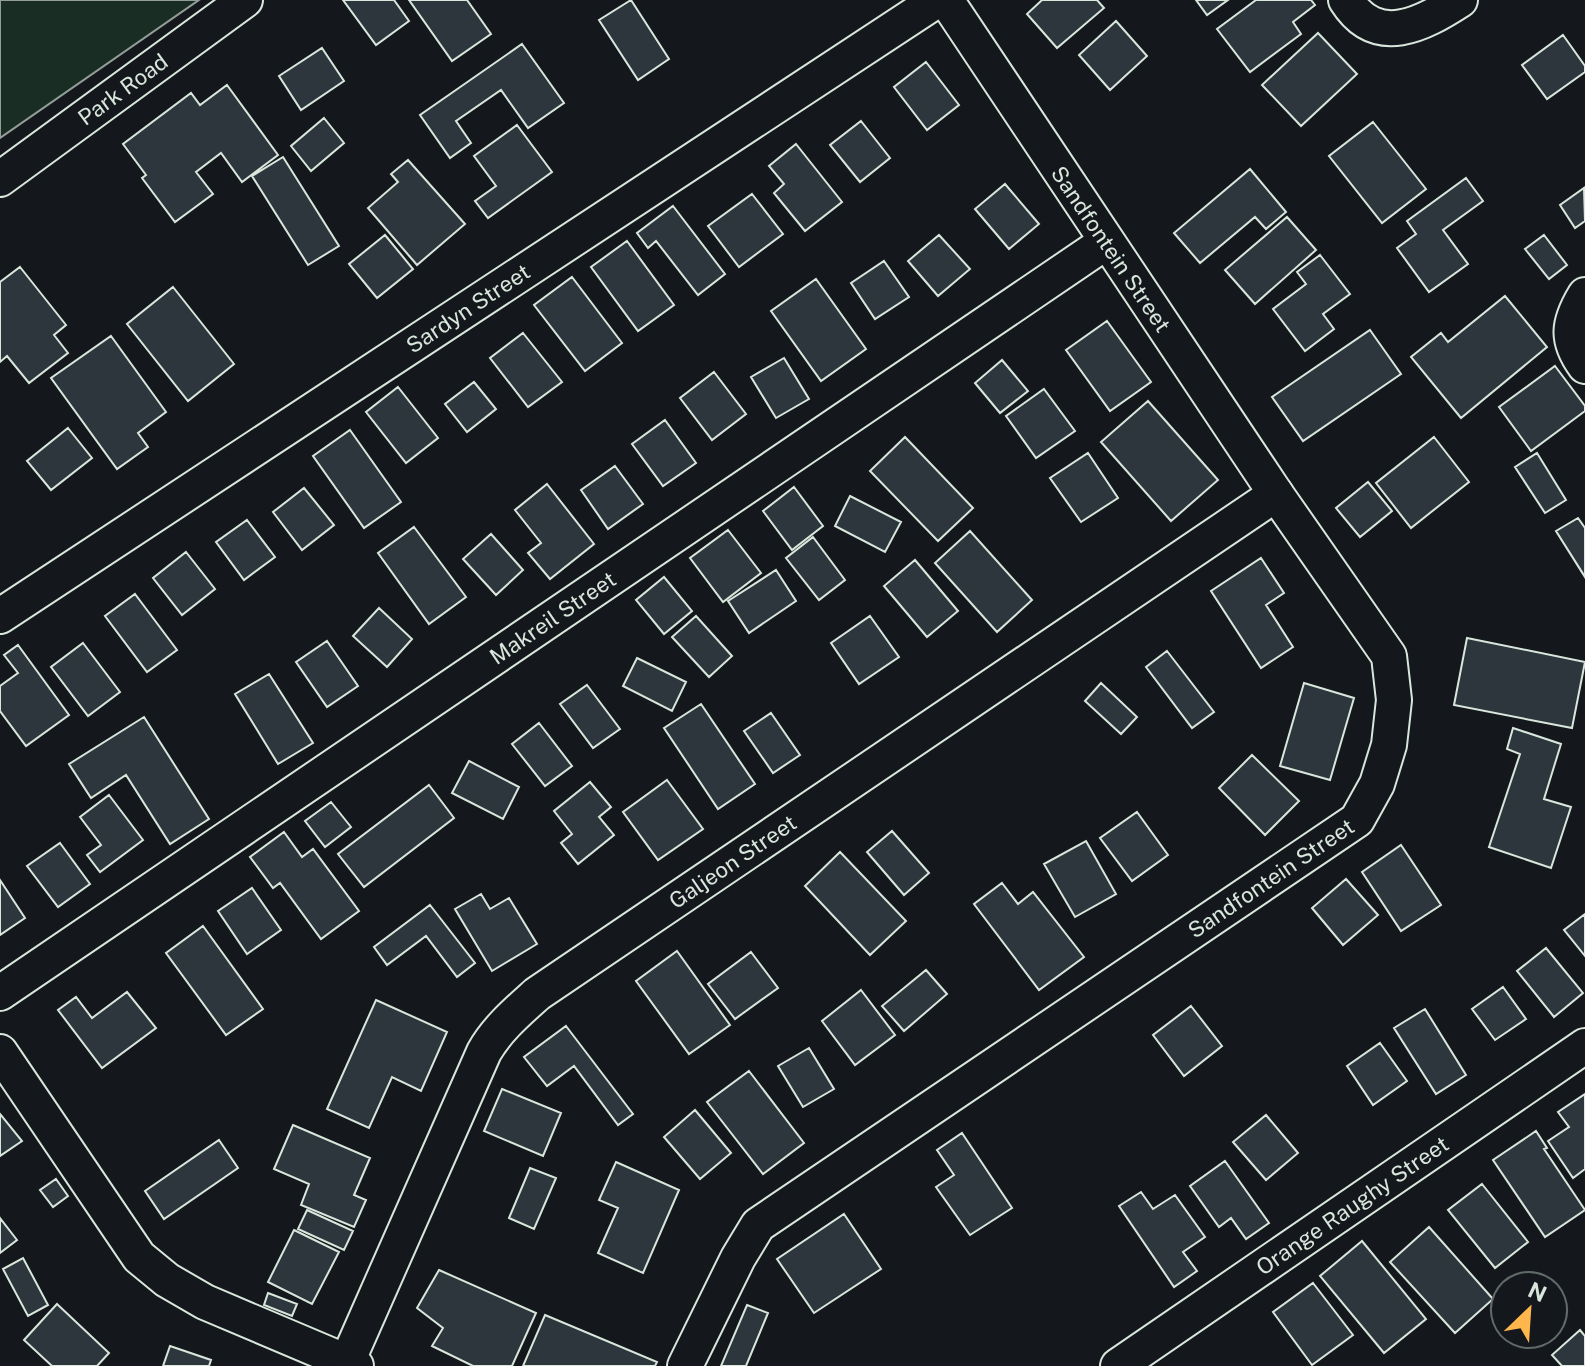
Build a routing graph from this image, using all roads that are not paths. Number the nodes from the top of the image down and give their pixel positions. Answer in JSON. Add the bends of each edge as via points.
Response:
{"nodes":[{"id":1,"x":245,"y":0,"type":"edge"},
{"id":2,"x":937,"y":0,"type":"edge"},
{"id":3,"x":946,"y":0,"type":"edge"},
{"id":4,"x":1346,"y":0,"type":"edge"},
{"id":5,"x":1460,"y":0,"type":"edge"},
{"id":6,"x":0,"y":179,"type":"edge"},
{"id":7,"x":1106,"y":242,"type":"junction"},
{"id":8,"x":1585,"y":295,"type":"edge"},
{"id":9,"x":1585,"y":366,"type":"edge"},
{"id":10,"x":1276,"y":494,"type":"junction"},
{"id":11,"x":0,"y":616,"type":"edge"},
{"id":12,"x":0,"y":993,"type":"edge"},
{"id":13,"x":1585,"y":1046,"type":"edge"},
{"id":14,"x":0,"y":1052,"type":"edge"},
{"id":15,"x":352,"y":1364,"type":"edge"},
{"id":16,"x":685,"y":1366,"type":"edge"},
{"id":17,"x":1118,"y":1366,"type":"edge"}],
"edges":[{"from":1,"to":6,"type":"street","name":"Park Road"},
{"from":2,"to":11,"type":"street","name":"Sardyn Street"},
{"from":3,"to":7,"type":"street","name":"Sandfontein Street"},
{"from":4,"to":5,"type":"street","via":[[1366,20],[1396,28],[1430,20]]},
{"from":7,"to":10,"type":"street","name":"Sandfontein Street"},
{"from":7,"to":12,"type":"street","name":"Makreil Street"},
{"from":8,"to":9,"type":"street","via":[[1571,326],[1571,347]]},
{"from":10,"to":15,"type":"street","name":"Galjeon Street","via":[[518,1011],[484,1052]]},
{"from":10,"to":16,"type":"street","name":"Sandfontein Street","via":[[1389,656],[1394,700],[1389,745],[1377,784],[1357,820],[758,1225]]},
{"from":13,"to":17,"type":"street","name":"Orange Raughy Street"},
{"from":14,"to":15,"type":"street","via":[[139,1257],[205,1302]]}]}
